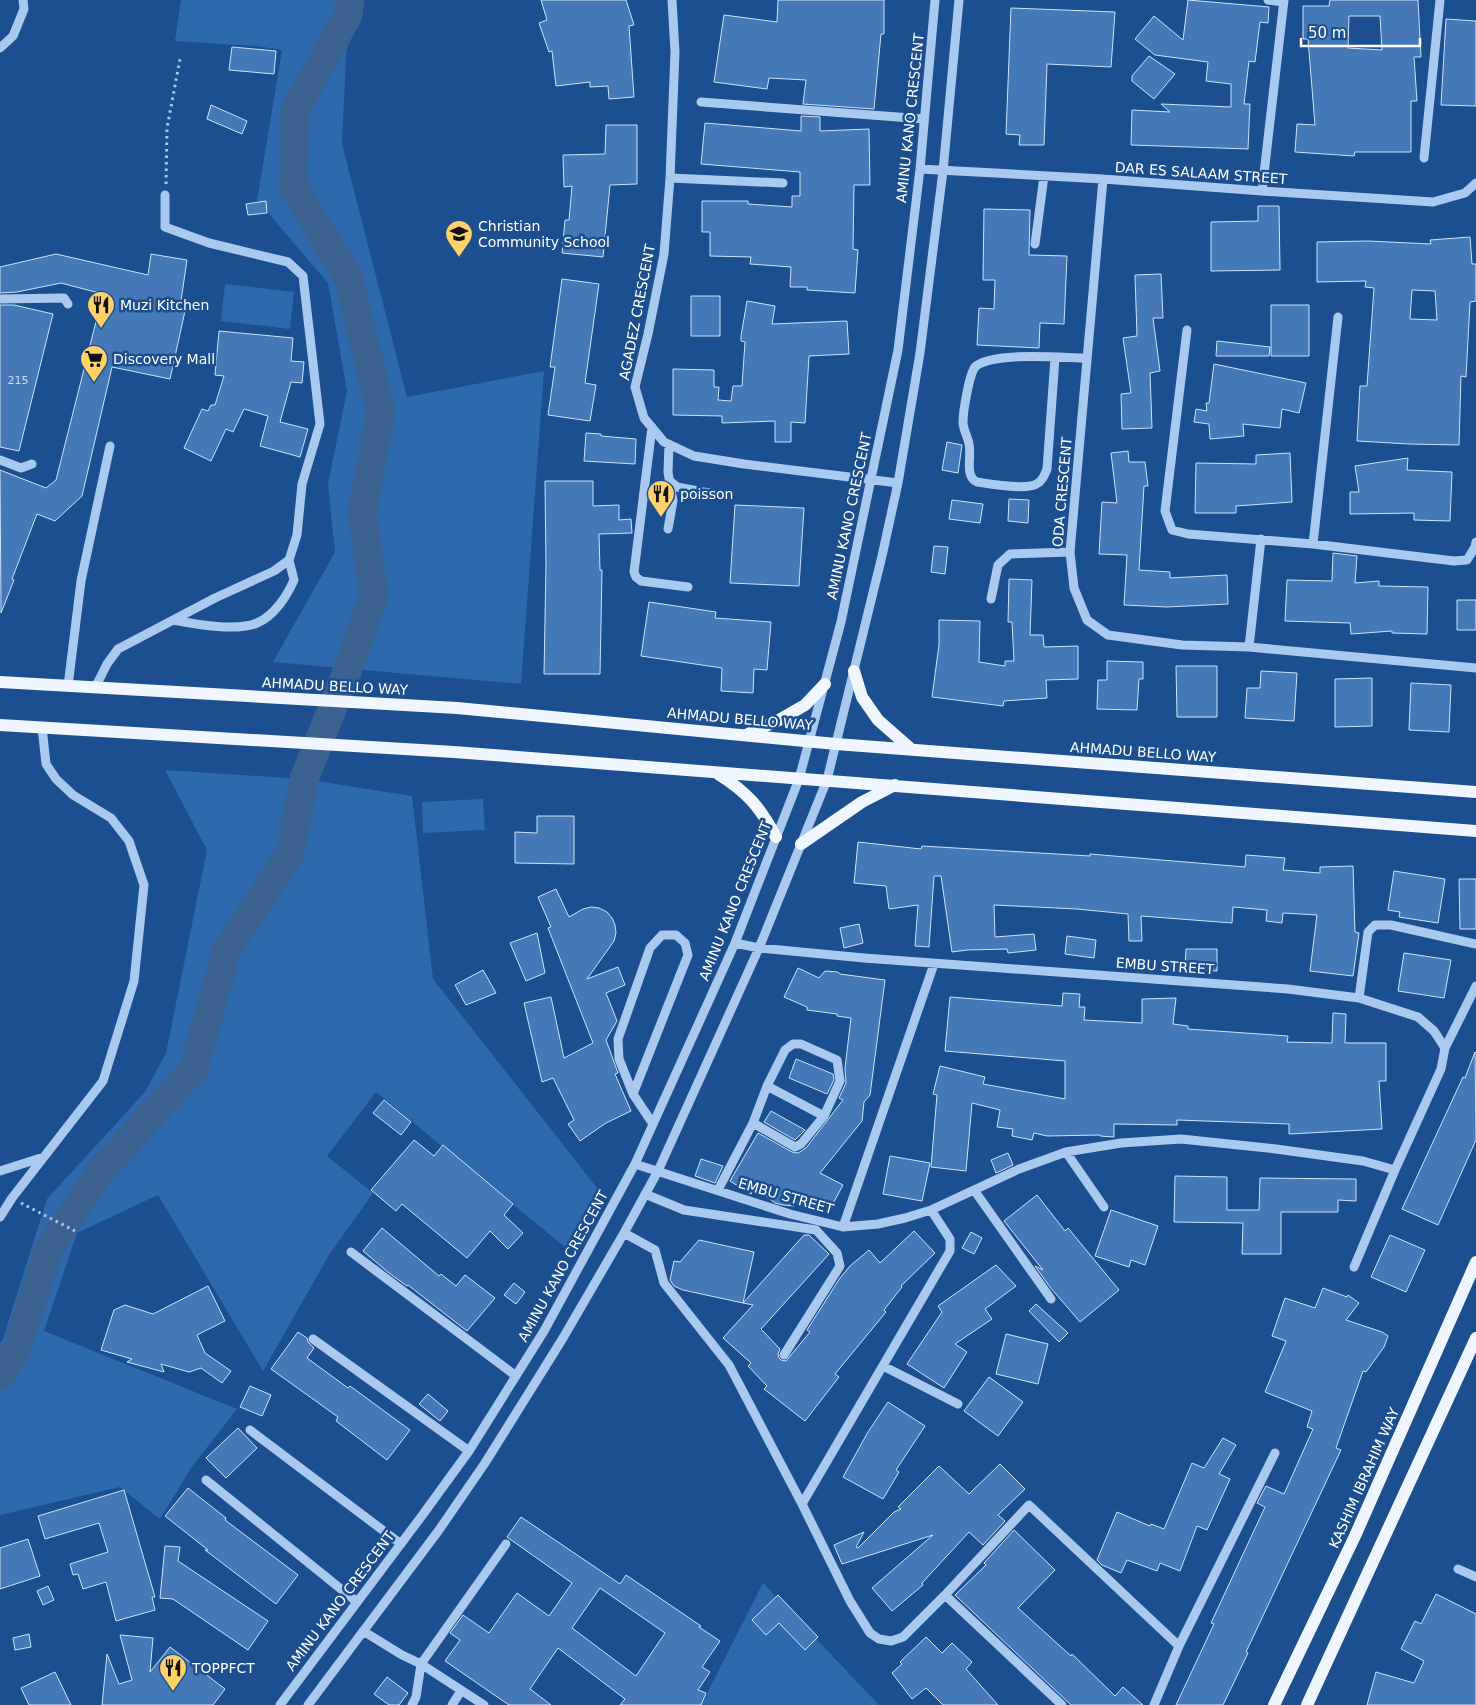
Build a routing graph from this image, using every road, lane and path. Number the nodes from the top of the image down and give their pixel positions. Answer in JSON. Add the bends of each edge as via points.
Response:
{"nodes":[{"id":1,"x":23,"y":0,"type":"edge"},
{"id":2,"x":672,"y":0,"type":"edge"},
{"id":3,"x":935,"y":0,"type":"edge"},
{"id":4,"x":959,"y":0,"type":"edge"},
{"id":5,"x":1268,"y":0,"type":"edge"},
{"id":6,"x":1440,"y":0,"type":"edge"},
{"id":7,"x":1284,"y":1,"type":"edge"},
{"id":8,"x":0,"y":48,"type":"edge"},
{"id":9,"x":180,"y":59,"type":"dead end"},
{"id":10,"x":701,"y":102,"type":"dead end"},
{"id":11,"x":924,"y":119,"type":"junction"},
{"id":12,"x":1424,"y":158,"type":"dead end"},
{"id":13,"x":920,"y":170,"type":"junction"},
{"id":14,"x":943,"y":171,"type":"junction"},
{"id":15,"x":1044,"y":176,"type":"junction"},
{"id":16,"x":670,"y":178,"type":"junction"},
{"id":17,"x":1103,"y":179,"type":"junction"},
{"id":18,"x":783,"y":183,"type":"dead end"},
{"id":19,"x":1476,"y":183,"type":"edge"},
{"id":20,"x":1262,"y":191,"type":"junction"},
{"id":21,"x":165,"y":195,"type":"joint"},
{"id":22,"x":1035,"y":244,"type":"dead end"},
{"id":23,"x":0,"y":299,"type":"edge"},
{"id":24,"x":68,"y":304,"type":"dead end"},
{"id":25,"x":1338,"y":317,"type":"dead end"},
{"id":26,"x":1187,"y":330,"type":"dead end"},
{"id":27,"x":1056,"y":358,"type":"junction"},
{"id":28,"x":1088,"y":358,"type":"junction"},
{"id":29,"x":652,"y":427,"type":"junction"},
{"id":30,"x":669,"y":444,"type":"junction"},
{"id":31,"x":110,"y":446,"type":"dead end"},
{"id":32,"x":0,"y":460,"type":"edge"},
{"id":33,"x":32,"y":464,"type":"dead end"},
{"id":34,"x":871,"y":479,"type":"junction"},
{"id":35,"x":671,"y":482,"type":"junction"},
{"id":36,"x":898,"y":483,"type":"junction"},
{"id":37,"x":719,"y":495,"type":"dead end"},
{"id":38,"x":668,"y":529,"type":"dead end"},
{"id":39,"x":1261,"y":539,"type":"junction"},
{"id":40,"x":1476,"y":542,"type":"edge"},
{"id":41,"x":1313,"y":544,"type":"junction"},
{"id":42,"x":1070,"y":552,"type":"junction"},
{"id":43,"x":288,"y":560,"type":"junction"},
{"id":44,"x":688,"y":587,"type":"dead end"},
{"id":45,"x":992,"y":599,"type":"dead end"},
{"id":46,"x":172,"y":620,"type":"junction"},
{"id":47,"x":1249,"y":647,"type":"junction"},
{"id":48,"x":1476,"y":668,"type":"edge"},
{"id":49,"x":854,"y":672,"type":"junction"},
{"id":50,"x":0,"y":682,"type":"edge"},
{"id":51,"x":825,"y":684,"type":"junction"},
{"id":52,"x":68,"y":686,"type":"junction"},
{"id":53,"x":95,"y":688,"type":"junction"},
{"id":54,"x":0,"y":725,"type":"edge"},
{"id":55,"x":42,"y":727,"type":"junction"},
{"id":56,"x":746,"y":735,"type":"junction"},
{"id":57,"x":810,"y":741,"type":"junction"},
{"id":58,"x":836,"y":744,"type":"junction"},
{"id":59,"x":911,"y":749,"type":"junction"},
{"id":60,"x":716,"y":772,"type":"junction"},
{"id":61,"x":799,"y":779,"type":"junction"},
{"id":62,"x":826,"y":780,"type":"junction"},
{"id":63,"x":895,"y":785,"type":"junction"},
{"id":64,"x":1476,"y":792,"type":"edge"},
{"id":65,"x":1476,"y":831,"type":"edge"},
{"id":66,"x":776,"y":837,"type":"junction"},
{"id":67,"x":800,"y":844,"type":"junction"},
{"id":68,"x":735,"y":943,"type":"junction"},
{"id":69,"x":1476,"y":944,"type":"edge"},
{"id":70,"x":759,"y":948,"type":"junction"},
{"id":71,"x":934,"y":964,"type":"junction"},
{"id":72,"x":1476,"y":986,"type":"edge"},
{"id":73,"x":1359,"y":998,"type":"junction"},
{"id":74,"x":1444,"y":1048,"type":"junction"},
{"id":75,"x":767,"y":1086,"type":"junction"},
{"id":76,"x":633,"y":1094,"type":"junction"},
{"id":77,"x":824,"y":1116,"type":"junction"},
{"id":78,"x":753,"y":1123,"type":"junction"},
{"id":79,"x":653,"y":1124,"type":"junction"},
{"id":80,"x":1066,"y":1152,"type":"junction"},
{"id":81,"x":44,"y":1157,"type":"junction"},
{"id":82,"x":635,"y":1164,"type":"junction"},
{"id":83,"x":1395,"y":1170,"type":"junction"},
{"id":84,"x":0,"y":1171,"type":"edge"},
{"id":85,"x":658,"y":1171,"type":"junction"},
{"id":86,"x":718,"y":1190,"type":"junction"},
{"id":87,"x":974,"y":1190,"type":"junction"},
{"id":88,"x":644,"y":1194,"type":"junction"},
{"id":89,"x":12,"y":1198,"type":"junction"},
{"id":90,"x":1104,"y":1207,"type":"dead end"},
{"id":91,"x":931,"y":1210,"type":"junction"},
{"id":92,"x":0,"y":1217,"type":"edge"},
{"id":93,"x":843,"y":1227,"type":"junction"},
{"id":94,"x":75,"y":1231,"type":"dead end"},
{"id":95,"x":624,"y":1233,"type":"junction"},
{"id":96,"x":351,"y":1252,"type":"dead end"},
{"id":97,"x":1476,"y":1262,"type":"edge"},
{"id":98,"x":1354,"y":1267,"type":"dead end"},
{"id":99,"x":1050,"y":1300,"type":"dead end"},
{"id":100,"x":1476,"y":1338,"type":"edge"},
{"id":101,"x":313,"y":1339,"type":"dead end"},
{"id":102,"x":784,"y":1355,"type":"dead end"},
{"id":103,"x":883,"y":1366,"type":"junction"},
{"id":104,"x":516,"y":1376,"type":"junction"},
{"id":105,"x":958,"y":1404,"type":"dead end"},
{"id":106,"x":250,"y":1430,"type":"dead end"},
{"id":107,"x":469,"y":1451,"type":"junction"},
{"id":108,"x":1275,"y":1453,"type":"dead end"},
{"id":109,"x":206,"y":1480,"type":"dead end"},
{"id":110,"x":802,"y":1504,"type":"junction"},
{"id":111,"x":401,"y":1544,"type":"junction"},
{"id":112,"x":506,"y":1544,"type":"dead end"},
{"id":113,"x":1458,"y":1569,"type":"dead end"},
{"id":114,"x":1476,"y":1577,"type":"edge"},
{"id":115,"x":945,"y":1595,"type":"junction"},
{"id":116,"x":357,"y":1602,"type":"junction"},
{"id":117,"x":364,"y":1631,"type":"junction"},
{"id":118,"x":1179,"y":1646,"type":"junction"},
{"id":119,"x":421,"y":1664,"type":"junction"},
{"id":120,"x":460,"y":1691,"type":"junction"},
{"id":121,"x":280,"y":1705,"type":"edge"},
{"id":122,"x":308,"y":1705,"type":"edge"},
{"id":123,"x":412,"y":1705,"type":"edge"},
{"id":124,"x":452,"y":1705,"type":"edge"},
{"id":125,"x":484,"y":1705,"type":"edge"},
{"id":126,"x":1062,"y":1705,"type":"edge"},
{"id":127,"x":1154,"y":1705,"type":"edge"},
{"id":128,"x":1274,"y":1705,"type":"edge"},
{"id":129,"x":1307,"y":1705,"type":"edge"}],
"edges":[{"from":1,"to":8,"type":"street","via":[[24,9],[13,36]]},
{"from":2,"to":16,"type":"street","name":"AGADEZ CRESCENT","via":[[675,52]]},
{"from":3,"to":11,"type":"street","name":"AMINU KANO CRESCENT"},
{"from":4,"to":14,"type":"street"},
{"from":5,"to":7,"type":"street"},
{"from":6,"to":12,"type":"street"},
{"from":7,"to":20,"type":"street"},
{"from":9,"to":21,"type":"path","via":[[167,128]]},
{"from":10,"to":11,"type":"street"},
{"from":11,"to":13,"type":"street","name":"AMINU KANO CRESCENT"},
{"from":13,"to":14,"type":"street","name":"DAR ES SALAAM STREET"},
{"from":13,"to":34,"type":"street","name":"AMINU KANO CRESCENT","via":[[898,350]]},
{"from":14,"to":15,"type":"street","name":"DAR ES SALAAM STREET"},
{"from":14,"to":36,"type":"street","via":[[920,353]]},
{"from":15,"to":17,"type":"street","name":"DAR ES SALAAM STREET"},
{"from":15,"to":22,"type":"street"},
{"from":16,"to":18,"type":"street"},
{"from":16,"to":29,"type":"street","name":"AGADEZ CRESCENT","via":[[664,254],[635,387],[644,418]]},
{"from":17,"to":20,"type":"street","name":"DAR ES SALAAM STREET"},
{"from":17,"to":28,"type":"street","name":"ODA CRESCENT"},
{"from":19,"to":20,"type":"street","name":"DAR ES SALAAM STREET","via":[[1465,192],[1433,202]]},
{"from":21,"to":43,"type":"street","via":[[165,227],[209,243],[288,262],[303,276],[320,424],[302,484],[297,535]]},
{"from":23,"to":24,"type":"street","via":[[64,298]]},
{"from":25,"to":41,"type":"street"},
{"from":26,"to":39,"type":"street","via":[[1165,511],[1172,530]]},
{"from":27,"to":27,"type":"street","via":[[1047,469],[1043,478],[1037,484],[1026,486],[973,480],[963,422],[970,375],[976,366],[1001,357]]},
{"from":27,"to":28,"type":"street"},
{"from":28,"to":42,"type":"street","name":"ODA CRESCENT"},
{"from":29,"to":30,"type":"street","name":"AGADEZ CRESCENT"},
{"from":29,"to":44,"type":"street","via":[[634,572],[641,581]]},
{"from":30,"to":34,"type":"street","name":"AGADEZ CRESCENT","via":[[694,456]]},
{"from":30,"to":35,"type":"street"},
{"from":31,"to":52,"type":"street","via":[[82,581]]},
{"from":32,"to":33,"type":"street","via":[[20,468]]},
{"from":34,"to":36,"type":"street","name":"AGADEZ CRESCENT"},
{"from":34,"to":51,"type":"street","name":"AMINU KANO CRESCENT"},
{"from":35,"to":37,"type":"street","via":[[678,487]]},
{"from":35,"to":38,"type":"street","via":[[673,501]]},
{"from":36,"to":49,"type":"street"},
{"from":39,"to":41,"type":"street"},
{"from":39,"to":47,"type":"street"},
{"from":40,"to":41,"type":"street","via":[[1468,560],[1454,561]]},
{"from":42,"to":45,"type":"street","via":[[1010,554],[998,565]]},
{"from":42,"to":47,"type":"street","name":"ODA CRESCENT","via":[[1074,588],[1087,620],[1108,635],[1182,645]]},
{"from":43,"to":46,"type":"street","via":[[274,571]]},
{"from":43,"to":46,"type":"street","via":[[294,580],[288,592],[267,617],[256,624],[208,626]]},
{"from":46,"to":53,"type":"street","via":[[118,649]]},
{"from":47,"to":48,"type":"street","name":"ODA CRESCENT"},
{"from":49,"to":58,"type":"street"},
{"from":49,"to":59,"type":"main road","via":[[862,697],[878,720]]},
{"from":50,"to":52,"type":"main road","name":"AHMADU BELLO WAY"},
{"from":51,"to":56,"type":"main road","via":[[805,704]]},
{"from":51,"to":57,"type":"street","name":"AMINU KANO CRESCENT"},
{"from":52,"to":53,"type":"main road","name":"AHMADU BELLO WAY"},
{"from":53,"to":56,"type":"main road","name":"AHMADU BELLO WAY","via":[[457,708]]},
{"from":54,"to":55,"type":"main road"},
{"from":55,"to":60,"type":"main road","via":[[454,752]]},
{"from":55,"to":81,"type":"street","via":[[46,764],[72,795],[111,818],[129,840],[144,885],[134,981],[103,1081]]},
{"from":56,"to":57,"type":"main road","name":"AHMADU BELLO WAY"},
{"from":57,"to":58,"type":"main road","name":"AHMADU BELLO WAY"},
{"from":57,"to":61,"type":"street","name":"AMINU KANO CRESCENT"},
{"from":58,"to":59,"type":"main road","name":"AHMADU BELLO WAY"},
{"from":58,"to":62,"type":"street"},
{"from":59,"to":64,"type":"main road","name":"AHMADU BELLO WAY"},
{"from":60,"to":61,"type":"main road"},
{"from":60,"to":66,"type":"main road","via":[[738,787],[764,814]]},
{"from":61,"to":62,"type":"main road"},
{"from":61,"to":66,"type":"street","name":"AMINU KANO CRESCENT"},
{"from":62,"to":63,"type":"main road"},
{"from":62,"to":67,"type":"street"},
{"from":63,"to":65,"type":"main road"},
{"from":63,"to":67,"type":"main road","via":[[862,802]]},
{"from":66,"to":68,"type":"street","name":"AMINU KANO CRESCENT"},
{"from":67,"to":70,"type":"street"},
{"from":68,"to":70,"type":"street","name":"EMBU STREET"},
{"from":68,"to":79,"type":"street","name":"AMINU KANO CRESCENT"},
{"from":69,"to":73,"type":"street","via":[[1391,925],[1376,926],[1368,932]]},
{"from":70,"to":71,"type":"street","name":"EMBU STREET"},
{"from":70,"to":85,"type":"street"},
{"from":71,"to":73,"type":"street","name":"EMBU STREET","via":[[1288,989]]},
{"from":71,"to":93,"type":"street"},
{"from":72,"to":74,"type":"street"},
{"from":73,"to":74,"type":"street","name":"EMBU STREET","via":[[1418,1017],[1434,1032]]},
{"from":74,"to":83,"type":"street","via":[[1441,1069]]},
{"from":75,"to":77,"type":"street"},
{"from":75,"to":77,"type":"street","via":[[785,1050],[793,1044],[801,1044],[838,1060],[840,1081]]},
{"from":75,"to":78,"type":"street"},
{"from":76,"to":76,"type":"street","via":[[688,955],[685,943],[676,935],[662,935],[650,948],[618,1039],[619,1059]]},
{"from":76,"to":79,"type":"street"},
{"from":77,"to":78,"type":"street","via":[[795,1148]]},
{"from":78,"to":86,"type":"street"},
{"from":79,"to":82,"type":"street","name":"AMINU KANO CRESCENT"},
{"from":80,"to":83,"type":"street","name":"EMBU STREET","via":[[1121,1143],[1181,1139],[1324,1155]]},
{"from":80,"to":87,"type":"street","name":"EMBU STREET"},
{"from":80,"to":90,"type":"street"},
{"from":81,"to":84,"type":"street"},
{"from":81,"to":89,"type":"street"},
{"from":82,"to":85,"type":"street","name":"EMBU STREET"},
{"from":82,"to":104,"type":"street","name":"AMINU KANO CRESCENT"},
{"from":83,"to":98,"type":"street"},
{"from":85,"to":86,"type":"street","name":"EMBU STREET"},
{"from":85,"to":88,"type":"street"},
{"from":86,"to":93,"type":"street","name":"EMBU STREET","via":[[790,1214]]},
{"from":87,"to":91,"type":"street","name":"EMBU STREET"},
{"from":87,"to":99,"type":"street"},
{"from":88,"to":95,"type":"street"},
{"from":88,"to":102,"type":"street","via":[[684,1210],[816,1230],[837,1253],[840,1266]]},
{"from":89,"to":92,"type":"street"},
{"from":89,"to":94,"type":"path"},
{"from":91,"to":93,"type":"street","name":"EMBU STREET","via":[[878,1224]]},
{"from":91,"to":103,"type":"street","via":[[950,1239],[950,1251]]},
{"from":95,"to":110,"type":"street","via":[[654,1250],[664,1283],[729,1365]]},
{"from":95,"to":117,"type":"street","via":[[564,1338],[485,1463]]},
{"from":96,"to":104,"type":"street"},
{"from":97,"to":128,"type":"main road","name":"KASHIM IBRAHIM WAY","via":[[1355,1536]]},
{"from":100,"to":129,"type":"main road"},
{"from":101,"to":107,"type":"street"},
{"from":103,"to":105,"type":"street"},
{"from":103,"to":110,"type":"street"},
{"from":104,"to":107,"type":"street","name":"AMINU KANO CRESCENT"},
{"from":106,"to":111,"type":"street"},
{"from":107,"to":111,"type":"street","name":"AMINU KANO CRESCENT"},
{"from":108,"to":118,"type":"street"},
{"from":109,"to":116,"type":"street"},
{"from":110,"to":115,"type":"street","via":[[862,1621],[879,1639],[891,1641],[903,1637]]},
{"from":111,"to":116,"type":"street","name":"AMINU KANO CRESCENT"},
{"from":112,"to":119,"type":"street"},
{"from":113,"to":114,"type":"street"},
{"from":115,"to":118,"type":"street","via":[[1029,1505]]},
{"from":115,"to":126,"type":"street"},
{"from":116,"to":121,"type":"street","name":"AMINU KANO CRESCENT"},
{"from":117,"to":119,"type":"street"},
{"from":117,"to":122,"type":"street"},
{"from":118,"to":127,"type":"street"},
{"from":119,"to":120,"type":"street"},
{"from":119,"to":123,"type":"street"},
{"from":120,"to":124,"type":"street"},
{"from":120,"to":125,"type":"street"}]}
